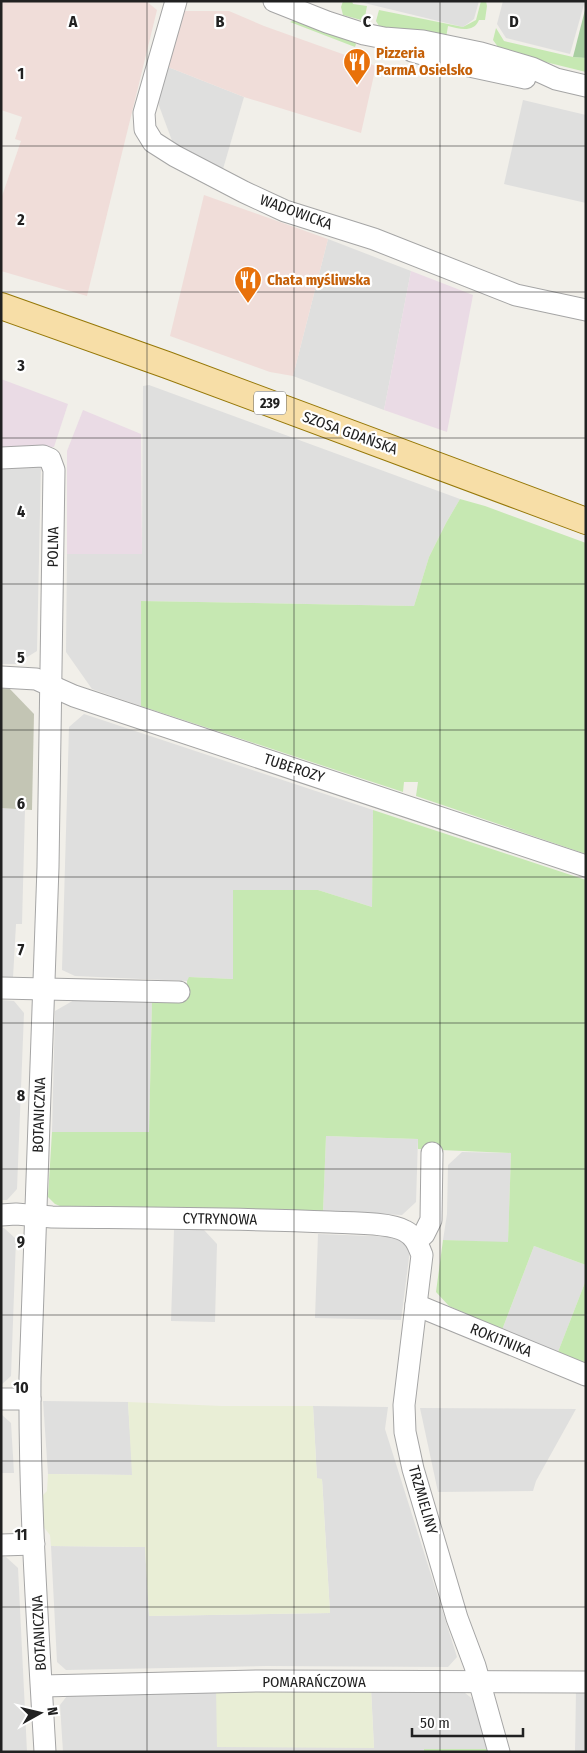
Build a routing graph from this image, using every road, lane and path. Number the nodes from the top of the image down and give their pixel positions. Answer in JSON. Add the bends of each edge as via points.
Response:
{"nodes":[{"id":1,"x":176,"y":1,"type":"edge"},
{"id":2,"x":274,"y":1,"type":"edge"},
{"id":3,"x":586,"y":86,"type":"edge"},
{"id":4,"x":1,"y":306,"type":"edge"},
{"id":5,"x":586,"y":310,"type":"edge"},
{"id":6,"x":1,"y":458,"type":"edge"},
{"id":7,"x":586,"y":521,"type":"edge"},
{"id":8,"x":1,"y":677,"type":"edge"},
{"id":9,"x":52,"y":686,"type":"junction"},
{"id":10,"x":586,"y":866,"type":"edge"},
{"id":11,"x":1,"y":988,"type":"edge"},
{"id":12,"x":44,"y":988,"type":"junction"},
{"id":13,"x":179,"y":992,"type":"dead end"},
{"id":14,"x":432,"y":1153,"type":"dead end"},
{"id":15,"x":1,"y":1215,"type":"edge"},
{"id":16,"x":35,"y":1215,"type":"junction"},
{"id":17,"x":410,"y":1235,"type":"junction"},
{"id":18,"x":416,"y":1305,"type":"junction"},
{"id":19,"x":586,"y":1375,"type":"edge"},
{"id":20,"x":1,"y":1399,"type":"edge"},
{"id":21,"x":30,"y":1399,"type":"junction"},
{"id":22,"x":34,"y":1544,"type":"junction"},
{"id":23,"x":1,"y":1545,"type":"edge"},
{"id":24,"x":479,"y":1681,"type":"junction"},
{"id":25,"x":586,"y":1682,"type":"edge"},
{"id":26,"x":42,"y":1686,"type":"junction"},
{"id":27,"x":45,"y":1752,"type":"edge"},
{"id":28,"x":499,"y":1752,"type":"edge"}],
"edges":[{"from":1,"to":5,"type":"street","name":"WADOWICKA","via":[[144,113],[145,130],[153,142],[286,211],[374,239],[516,295]]},
{"from":2,"to":3,"type":"street","via":[[327,22],[384,38],[420,54],[530,79],[556,79]]},
{"from":4,"to":7,"type":"main road","name":"SZOSA GDAŃSKA","number":"239"},
{"from":6,"to":9,"type":"street","name":"POLNA","via":[[42,456],[50,459],[53,466]]},
{"from":8,"to":9,"type":"street","name":"TUBEROZY","via":[[36,679]]},
{"from":9,"to":10,"type":"street","name":"TUBEROZY"},
{"from":9,"to":12,"type":"street","name":"BOTANICZNA"},
{"from":11,"to":12,"type":"street"},
{"from":12,"to":13,"type":"street"},
{"from":12,"to":16,"type":"street","name":"BOTANICZNA"},
{"from":14,"to":17,"type":"street","via":[[431,1220],[424,1234]]},
{"from":15,"to":16,"type":"street","name":"CYTRYNOWA"},
{"from":16,"to":17,"type":"street","name":"CYTRYNOWA","via":[[296,1221],[389,1226]]},
{"from":16,"to":21,"type":"street","name":"BOTANICZNA"},
{"from":17,"to":18,"type":"street","name":"TRZMIELINY","via":[[422,1255]]},
{"from":18,"to":19,"type":"street","name":"ROKITNIKA"},
{"from":18,"to":24,"type":"street","name":"TRZMIELINY","via":[[404,1405],[405,1432],[457,1618]]},
{"from":20,"to":21,"type":"street"},
{"from":21,"to":22,"type":"street","name":"BOTANICZNA"},
{"from":22,"to":23,"type":"street"},
{"from":22,"to":26,"type":"street","name":"BOTANICZNA"},
{"from":24,"to":25,"type":"street","name":"POMARAŃCZOWA"},
{"from":24,"to":26,"type":"street","name":"POMARAŃCZOWA","via":[[259,1681]]},
{"from":24,"to":28,"type":"street","name":"TRZMIELINY"},
{"from":26,"to":27,"type":"street","name":"BOTANICZNA"}]}
